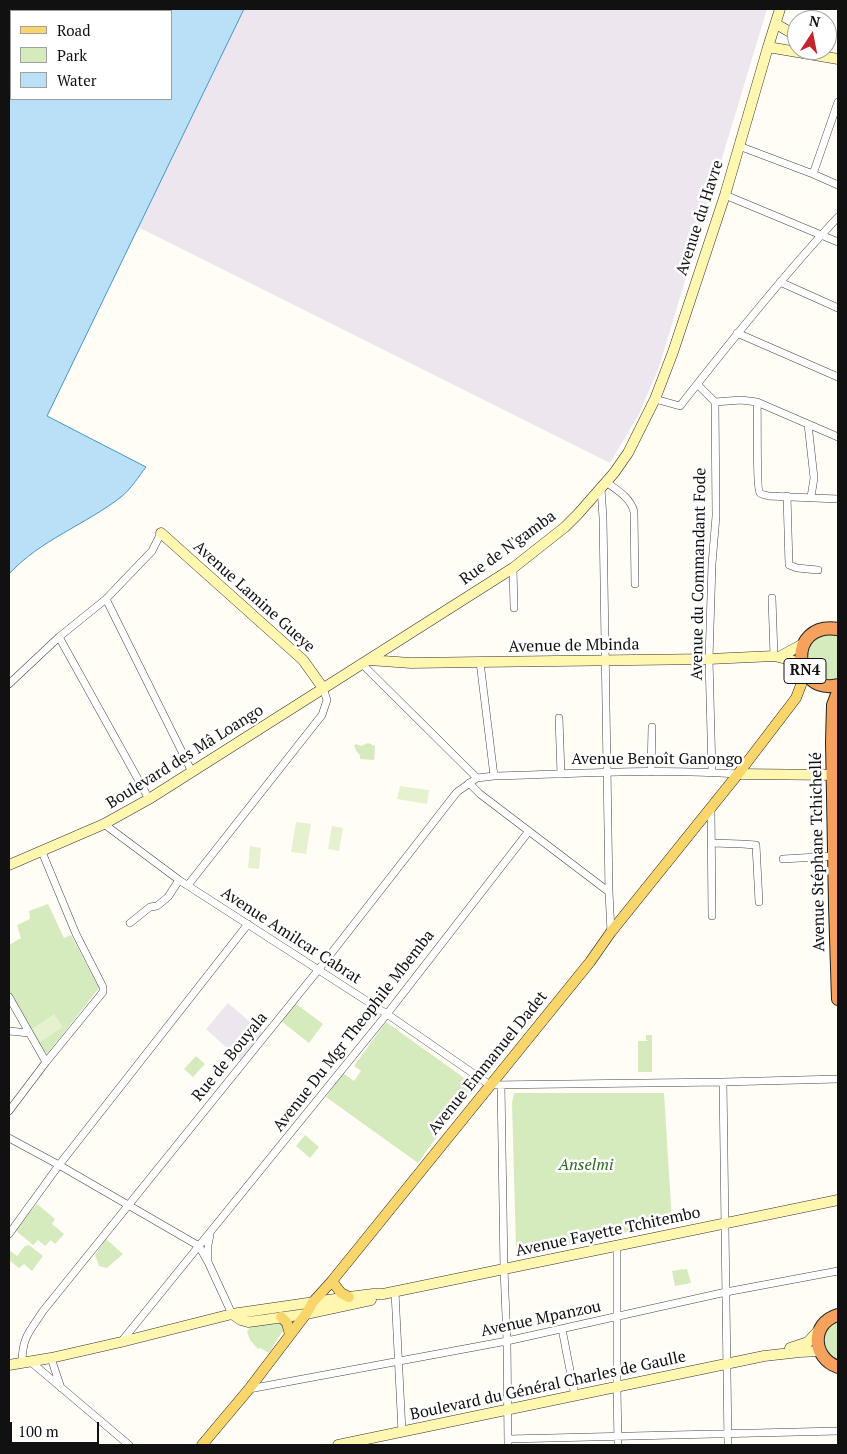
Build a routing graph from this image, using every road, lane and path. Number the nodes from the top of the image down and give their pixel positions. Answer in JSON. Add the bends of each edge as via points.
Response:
{"nodes":[{"id":1,"x":780,"y":9,"type":"edge"},
{"id":2,"x":776,"y":24,"type":"junction"},
{"id":3,"x":787,"y":30,"type":"edge"},
{"id":4,"x":768,"y":47,"type":"junction"},
{"id":5,"x":838,"y":59,"type":"edge"},
{"id":6,"x":838,"y":102,"type":"edge"},
{"id":7,"x":835,"y":119,"type":"edge"},
{"id":8,"x":739,"y":146,"type":"junction"},
{"id":9,"x":813,"y":174,"type":"junction"},
{"id":10,"x":838,"y":185,"type":"edge"},
{"id":11,"x":725,"y":195,"type":"junction"},
{"id":12,"x":838,"y":217,"type":"edge"},
{"id":13,"x":822,"y":235,"type":"junction"},
{"id":14,"x":838,"y":242,"type":"edge"},
{"id":15,"x":780,"y":282,"type":"junction"},
{"id":16,"x":838,"y":308,"type":"edge"},
{"id":17,"x":737,"y":333,"type":"junction"},
{"id":18,"x":838,"y":377,"type":"edge"},
{"id":19,"x":697,"y":384,"type":"junction"},
{"id":20,"x":654,"y":400,"type":"junction"},
{"id":21,"x":715,"y":402,"type":"junction"},
{"id":22,"x":758,"y":402,"type":"junction"},
{"id":23,"x":808,"y":424,"type":"junction"},
{"id":24,"x":638,"y":432,"type":"joint"},
{"id":25,"x":838,"y":437,"type":"edge"},
{"id":26,"x":604,"y":485,"type":"junction"},
{"id":27,"x":787,"y":496,"type":"junction"},
{"id":28,"x":811,"y":497,"type":"junction"},
{"id":29,"x":838,"y":499,"type":"edge"},
{"id":30,"x":161,"y":533,"type":"joint"},
{"id":31,"x":513,"y":568,"type":"junction"},
{"id":32,"x":818,"y":570,"type":"dead end"},
{"id":33,"x":635,"y":584,"type":"dead end"},
{"id":34,"x":772,"y":598,"type":"dead end"},
{"id":35,"x":106,"y":599,"type":"junction"},
{"id":36,"x":514,"y":608,"type":"dead end"},
{"id":37,"x":838,"y":628,"type":"edge"},
{"id":38,"x":59,"y":637,"type":"junction"},
{"id":39,"x":803,"y":644,"type":"junction"},
{"id":40,"x":777,"y":656,"type":"junction"},
{"id":41,"x":709,"y":659,"type":"junction"},
{"id":42,"x":605,"y":661,"type":"junction"},
{"id":43,"x":365,"y":662,"type":"junction"},
{"id":44,"x":480,"y":662,"type":"junction"},
{"id":45,"x":803,"y":667,"type":"junction"},
{"id":46,"x":9,"y":684,"type":"edge"},
{"id":47,"x":820,"y":684,"type":"junction"},
{"id":48,"x":838,"y":685,"type":"edge"},
{"id":49,"x":323,"y":688,"type":"junction"},
{"id":50,"x":838,"y":692,"type":"edge"},
{"id":51,"x":796,"y":698,"type":"junction"},
{"id":52,"x":832,"y":705,"type":"junction"},
{"id":53,"x":559,"y":718,"type":"dead end"},
{"id":54,"x":652,"y":727,"type":"dead end"},
{"id":55,"x":192,"y":772,"type":"junction"},
{"id":56,"x":651,"y":772,"type":"junction"},
{"id":57,"x":712,"y":772,"type":"junction"},
{"id":58,"x":607,"y":773,"type":"junction"},
{"id":59,"x":560,"y":774,"type":"junction"},
{"id":60,"x":738,"y":774,"type":"junction"},
{"id":61,"x":835,"y":775,"type":"edge"},
{"id":62,"x":494,"y":776,"type":"junction"},
{"id":63,"x":477,"y":778,"type":"junction"},
{"id":64,"x":469,"y":783,"type":"junction"},
{"id":65,"x":149,"y":799,"type":"junction"},
{"id":66,"x":711,"y":808,"type":"junction"},
{"id":67,"x":104,"y":824,"type":"junction"},
{"id":68,"x":529,"y":831,"type":"junction"},
{"id":69,"x":712,"y":844,"type":"junction"},
{"id":70,"x":42,"y":852,"type":"junction"},
{"id":71,"x":834,"y":856,"type":"junction"},
{"id":72,"x":783,"y":860,"type":"dead end"},
{"id":73,"x":9,"y":865,"type":"edge"},
{"id":74,"x":179,"y":880,"type":"junction"},
{"id":75,"x":188,"y":885,"type":"junction"},
{"id":76,"x":609,"y":892,"type":"junction"},
{"id":77,"x":759,"y":902,"type":"dead end"},
{"id":78,"x":712,"y":916,"type":"dead end"},
{"id":79,"x":130,"y":923,"type":"dead end"},
{"id":80,"x":248,"y":924,"type":"junction"},
{"id":81,"x":611,"y":932,"type":"junction"},
{"id":82,"x":319,"y":969,"type":"junction"},
{"id":83,"x":9,"y":997,"type":"edge"},
{"id":84,"x":838,"y":999,"type":"edge"},
{"id":85,"x":387,"y":1014,"type":"junction"},
{"id":86,"x":9,"y":1031,"type":"edge"},
{"id":87,"x":30,"y":1033,"type":"junction"},
{"id":88,"x":46,"y":1062,"type":"junction"},
{"id":89,"x":838,"y":1079,"type":"edge"},
{"id":90,"x":723,"y":1082,"type":"junction"},
{"id":91,"x":490,"y":1085,"type":"junction"},
{"id":92,"x":501,"y":1085,"type":"junction"},
{"id":93,"x":9,"y":1111,"type":"edge"},
{"id":94,"x":9,"y":1138,"type":"edge"},
{"id":95,"x":59,"y":1165,"type":"junction"},
{"id":96,"x":838,"y":1200,"type":"edge"},
{"id":97,"x":129,"y":1205,"type":"junction"},
{"id":98,"x":724,"y":1224,"type":"junction"},
{"id":99,"x":211,"y":1232,"type":"junction"},
{"id":100,"x":9,"y":1234,"type":"edge"},
{"id":101,"x":199,"y":1246,"type":"junction"},
{"id":102,"x":616,"y":1246,"type":"junction"},
{"id":103,"x":208,"y":1262,"type":"junction"},
{"id":104,"x":504,"y":1269,"type":"junction"},
{"id":105,"x":838,"y":1271,"type":"edge"},
{"id":106,"x":332,"y":1281,"type":"junction"},
{"id":107,"x":395,"y":1292,"type":"junction"},
{"id":108,"x":726,"y":1292,"type":"junction"},
{"id":109,"x":383,"y":1294,"type":"junction"},
{"id":110,"x":349,"y":1297,"type":"junction"},
{"id":111,"x":313,"y":1302,"type":"junction"},
{"id":112,"x":837,"y":1312,"type":"edge"},
{"id":113,"x":232,"y":1314,"type":"junction"},
{"id":114,"x":306,"y":1314,"type":"junction"},
{"id":115,"x":616,"y":1316,"type":"junction"},
{"id":116,"x":281,"y":1317,"type":"junction"},
{"id":117,"x":562,"y":1329,"type":"junction"},
{"id":118,"x":820,"y":1330,"type":"junction"},
{"id":119,"x":290,"y":1335,"type":"junction"},
{"id":120,"x":507,"y":1341,"type":"junction"},
{"id":121,"x":121,"y":1342,"type":"junction"},
{"id":122,"x":820,"y":1352,"type":"junction"},
{"id":123,"x":764,"y":1356,"type":"junction"},
{"id":124,"x":51,"y":1358,"type":"junction"},
{"id":125,"x":398,"y":1361,"type":"junction"},
{"id":126,"x":26,"y":1362,"type":"junction"},
{"id":127,"x":727,"y":1363,"type":"junction"},
{"id":128,"x":9,"y":1365,"type":"edge"},
{"id":129,"x":838,"y":1368,"type":"edge"},
{"id":130,"x":617,"y":1387,"type":"junction"},
{"id":131,"x":61,"y":1388,"type":"junction"},
{"id":132,"x":249,"y":1389,"type":"junction"},
{"id":133,"x":575,"y":1396,"type":"junction"},
{"id":134,"x":508,"y":1410,"type":"junction"},
{"id":135,"x":838,"y":1430,"type":"edge"},
{"id":136,"x":402,"y":1432,"type":"junction"},
{"id":137,"x":728,"y":1433,"type":"junction"},
{"id":138,"x":618,"y":1435,"type":"junction"},
{"id":139,"x":508,"y":1442,"type":"edge"},
{"id":140,"x":129,"y":1445,"type":"edge"},
{"id":141,"x":202,"y":1445,"type":"edge"},
{"id":142,"x":338,"y":1445,"type":"edge"},
{"id":143,"x":618,"y":1445,"type":"edge"},
{"id":144,"x":728,"y":1445,"type":"edge"}],
"edges":[{"from":1,"to":2,"type":"street","name":"Avenue du Havre"},
{"from":2,"to":3,"type":"street"},
{"from":2,"to":4,"type":"street","name":"Avenue du Havre"},
{"from":4,"to":5,"type":"street"},
{"from":4,"to":8,"type":"street","name":"Avenue du Havre"},
{"from":6,"to":7,"type":"street"},
{"from":7,"to":9,"type":"street"},
{"from":8,"to":9,"type":"street"},
{"from":8,"to":11,"type":"street","name":"Avenue du Havre"},
{"from":9,"to":10,"type":"street"},
{"from":11,"to":13,"type":"street"},
{"from":11,"to":20,"type":"street","name":"Avenue du Havre"},
{"from":12,"to":13,"type":"street"},
{"from":13,"to":14,"type":"street"},
{"from":13,"to":15,"type":"street"},
{"from":15,"to":16,"type":"street"},
{"from":15,"to":17,"type":"street"},
{"from":17,"to":18,"type":"street"},
{"from":17,"to":19,"type":"street"},
{"from":19,"to":20,"type":"street","via":[[680,406]]},
{"from":19,"to":21,"type":"street"},
{"from":20,"to":24,"type":"street","name":"Avenue du Havre"},
{"from":21,"to":22,"type":"street"},
{"from":21,"to":41,"type":"street","name":"Avenue du Commandant Fode","via":[[716,516]]},
{"from":22,"to":23,"type":"street"},
{"from":22,"to":27,"type":"street","via":[[759,491],[764,495]]},
{"from":23,"to":25,"type":"street"},
{"from":23,"to":28,"type":"street","via":[[814,478]]},
{"from":24,"to":26,"type":"street","name":"Rue de N'gamba","via":[[628,453]]},
{"from":26,"to":31,"type":"street","name":"Rue de N'gamba","via":[[565,528]]},
{"from":26,"to":33,"type":"street","via":[[623,495],[634,512]]},
{"from":26,"to":42,"type":"street"},
{"from":27,"to":28,"type":"street"},
{"from":27,"to":32,"type":"street","via":[[789,565]]},
{"from":28,"to":29,"type":"street"},
{"from":30,"to":35,"type":"street","via":[[152,551]]},
{"from":30,"to":49,"type":"street","name":"Avenue Lamine Gueye","via":[[303,660]]},
{"from":31,"to":36,"type":"street"},
{"from":31,"to":43,"type":"street","name":"Rue de N'gamba"},
{"from":34,"to":40,"type":"street"},
{"from":35,"to":38,"type":"street"},
{"from":35,"to":55,"type":"street"},
{"from":37,"to":39,"type":"highway","number":"RN4","via":[[818,630]]},
{"from":38,"to":46,"type":"street"},
{"from":38,"to":65,"type":"street"},
{"from":39,"to":40,"type":"street","name":"Avenue de Mbinda"},
{"from":39,"to":45,"type":"highway","number":"RN4"},
{"from":40,"to":41,"type":"street","name":"Avenue de Mbinda"},
{"from":40,"to":45,"type":"street","name":"Avenue de Mbinda"},
{"from":41,"to":42,"type":"street","name":"Avenue de Mbinda"},
{"from":41,"to":57,"type":"street","name":"Avenue du Commandant Fode"},
{"from":42,"to":44,"type":"street","name":"Avenue de Mbinda"},
{"from":42,"to":58,"type":"street"},
{"from":43,"to":44,"type":"street","name":"Avenue de Mbinda"},
{"from":43,"to":49,"type":"street","name":"Boulevard des Mâ Loango"},
{"from":43,"to":63,"type":"street"},
{"from":44,"to":62,"type":"street"},
{"from":45,"to":47,"type":"highway","number":"RN4","via":[[812,680]]},
{"from":45,"to":51,"type":"main road","name":"Avenue Emmanuel Dadet","via":[[802,685]]},
{"from":47,"to":48,"type":"highway","number":"RN4"},
{"from":47,"to":51,"type":"main road","name":"Avenue Emmanuel Dadet"},
{"from":47,"to":52,"type":"highway","name":"Avenue Stéphane Tchichellé","number":"RN4"},
{"from":49,"to":55,"type":"street","name":"Boulevard des Mâ Loango"},
{"from":49,"to":75,"type":"street","via":[[327,700],[322,715]]},
{"from":50,"to":52,"type":"highway","name":"Avenue Stéphane Tchichellé","number":"RN4"},
{"from":51,"to":60,"type":"main road","name":"Avenue Emmanuel Dadet"},
{"from":52,"to":61,"type":"highway","name":"Avenue Stéphane Tchichellé","number":"RN4"},
{"from":53,"to":59,"type":"street"},
{"from":54,"to":56,"type":"street"},
{"from":55,"to":65,"type":"street","name":"Boulevard des Mâ Loango"},
{"from":56,"to":57,"type":"street","name":"Avenue Benoît Ganongo"},
{"from":56,"to":58,"type":"street","name":"Avenue Benoît Ganongo"},
{"from":57,"to":60,"type":"street","name":"Avenue Benoît Ganongo"},
{"from":58,"to":59,"type":"street","name":"Avenue Benoît Ganongo"},
{"from":58,"to":76,"type":"street"},
{"from":59,"to":62,"type":"street","name":"Avenue Benoît Ganongo"},
{"from":60,"to":61,"type":"street","name":"Avenue Benoît Ganongo"},
{"from":60,"to":66,"type":"main road","name":"Avenue Emmanuel Dadet"},
{"from":61,"to":71,"type":"highway","name":"Avenue Stéphane Tchichellé","number":"RN4"},
{"from":62,"to":63,"type":"street","name":"Avenue Benoît Ganongo"},
{"from":63,"to":64,"type":"street","name":"Rue de Bouyala"},
{"from":64,"to":68,"type":"street"},
{"from":64,"to":82,"type":"street","name":"Rue de Bouyala","via":[[457,792]]},
{"from":65,"to":67,"type":"street","name":"Boulevard des Mâ Loango"},
{"from":66,"to":69,"type":"street"},
{"from":66,"to":81,"type":"main road","name":"Avenue Emmanuel Dadet"},
{"from":67,"to":70,"type":"street","name":"Boulevard des Mâ Loango"},
{"from":67,"to":74,"type":"street","name":"Avenue Amilcar Cabrat"},
{"from":68,"to":76,"type":"street"},
{"from":68,"to":85,"type":"street","name":"Avenue Du Mgr Theophile Mbemba"},
{"from":69,"to":77,"type":"street","via":[[756,845]]},
{"from":69,"to":78,"type":"street"},
{"from":70,"to":73,"type":"street","name":"Boulevard des Mâ Loango"},
{"from":70,"to":88,"type":"street","via":[[76,934],[103,987],[103,992]]},
{"from":71,"to":72,"type":"street"},
{"from":71,"to":84,"type":"highway","name":"Avenue Stéphane Tchichellé","number":"RN4"},
{"from":74,"to":75,"type":"street","name":"Avenue Amilcar Cabrat"},
{"from":74,"to":79,"type":"street","via":[[168,897]]},
{"from":75,"to":80,"type":"street","name":"Avenue Amilcar Cabrat"},
{"from":76,"to":81,"type":"street"},
{"from":80,"to":82,"type":"street","name":"Avenue Amilcar Cabrat"},
{"from":80,"to":95,"type":"street"},
{"from":81,"to":91,"type":"main road","name":"Avenue Emmanuel Dadet"},
{"from":82,"to":85,"type":"street","name":"Avenue Amilcar Cabrat"},
{"from":82,"to":97,"type":"street","name":"Rue de Bouyala"},
{"from":83,"to":87,"type":"street"},
{"from":85,"to":91,"type":"street","name":"Avenue Amilcar Cabrat"},
{"from":85,"to":99,"type":"street","name":"Avenue Du Mgr Theophile Mbemba"},
{"from":86,"to":87,"type":"street"},
{"from":87,"to":88,"type":"street"},
{"from":88,"to":93,"type":"street"},
{"from":89,"to":90,"type":"street"},
{"from":90,"to":92,"type":"street"},
{"from":90,"to":98,"type":"street"},
{"from":91,"to":92,"type":"street"},
{"from":91,"to":106,"type":"main road","name":"Avenue Emmanuel Dadet"},
{"from":92,"to":104,"type":"street"},
{"from":94,"to":95,"type":"street"},
{"from":95,"to":97,"type":"street"},
{"from":95,"to":100,"type":"street"},
{"from":96,"to":98,"type":"street","name":"Avenue Fayette Tchitembo"},
{"from":97,"to":101,"type":"street"},
{"from":97,"to":126,"type":"street","name":"Rue de Bouyala","via":[[25,1338],[22,1349]]},
{"from":98,"to":102,"type":"street","name":"Avenue Fayette Tchitembo"},
{"from":98,"to":108,"type":"street"},
{"from":99,"to":101,"type":"street","name":"Avenue Du Mgr Theophile Mbemba"},
{"from":99,"to":103,"type":"street"},
{"from":101,"to":103,"type":"street"},
{"from":101,"to":121,"type":"street"},
{"from":102,"to":104,"type":"street","name":"Avenue Fayette Tchitembo"},
{"from":102,"to":115,"type":"street"},
{"from":103,"to":113,"type":"street"},
{"from":104,"to":107,"type":"street","name":"Avenue Fayette Tchitembo"},
{"from":104,"to":120,"type":"street"},
{"from":105,"to":108,"type":"street","name":"Avenue Mpanzou"},
{"from":106,"to":110,"type":"main road","via":[[341,1293]]},
{"from":106,"to":111,"type":"main road","name":"Avenue Emmanuel Dadet"},
{"from":107,"to":109,"type":"street","name":"Avenue Fayette Tchitembo"},
{"from":107,"to":125,"type":"street"},
{"from":108,"to":115,"type":"street","name":"Avenue Mpanzou"},
{"from":108,"to":127,"type":"street"},
{"from":109,"to":110,"type":"street","name":"Avenue Fayette Tchitembo"},
{"from":109,"to":114,"type":"street","name":"Avenue Fayette Tchitembo","via":[[374,1300]]},
{"from":110,"to":111,"type":"street","name":"Avenue Fayette Tchitembo"},
{"from":111,"to":113,"type":"street","name":"Avenue Fayette Tchitembo"},
{"from":111,"to":114,"type":"main road","name":"Avenue Emmanuel Dadet"},
{"from":112,"to":118,"type":"highway"},
{"from":113,"to":116,"type":"street","name":"Avenue Fayette Tchitembo","via":[[248,1322]]},
{"from":113,"to":121,"type":"street","name":"Avenue Fayette Tchitembo"},
{"from":114,"to":116,"type":"street","name":"Avenue Fayette Tchitembo"},
{"from":114,"to":119,"type":"main road","name":"Avenue Emmanuel Dadet"},
{"from":115,"to":117,"type":"street","name":"Avenue Mpanzou"},
{"from":115,"to":130,"type":"street"},
{"from":116,"to":119,"type":"main road","via":[[287,1323]]},
{"from":117,"to":120,"type":"street","name":"Avenue Mpanzou"},
{"from":117,"to":133,"type":"street"},
{"from":118,"to":122,"type":"highway"},
{"from":118,"to":123,"type":"street","name":"Boulevard du Général Charles de Gaulle","via":[[803,1345]]},
{"from":119,"to":132,"type":"main road","name":"Avenue Emmanuel Dadet"},
{"from":120,"to":125,"type":"street","name":"Avenue Mpanzou"},
{"from":120,"to":134,"type":"street"},
{"from":121,"to":124,"type":"street","name":"Avenue Fayette Tchitembo"},
{"from":122,"to":123,"type":"street","name":"Boulevard du Général Charles de Gaulle"},
{"from":122,"to":129,"type":"highway"},
{"from":123,"to":127,"type":"street","name":"Boulevard du Général Charles de Gaulle"},
{"from":124,"to":126,"type":"street","name":"Avenue Fayette Tchitembo"},
{"from":124,"to":131,"type":"street"},
{"from":125,"to":132,"type":"street","name":"Avenue Mpanzou"},
{"from":125,"to":136,"type":"street"},
{"from":126,"to":128,"type":"street","name":"Avenue Fayette Tchitembo"},
{"from":126,"to":131,"type":"street"},
{"from":127,"to":130,"type":"street","name":"Boulevard du Général Charles de Gaulle"},
{"from":127,"to":137,"type":"street"},
{"from":130,"to":133,"type":"street","name":"Boulevard du Général Charles de Gaulle"},
{"from":130,"to":138,"type":"street"},
{"from":131,"to":140,"type":"street"},
{"from":132,"to":141,"type":"main road","name":"Avenue Emmanuel Dadet"},
{"from":133,"to":134,"type":"street","name":"Boulevard du Général Charles de Gaulle"},
{"from":134,"to":136,"type":"street","name":"Boulevard du Général Charles de Gaulle"},
{"from":134,"to":139,"type":"street"},
{"from":135,"to":137,"type":"street"},
{"from":136,"to":142,"type":"street","name":"Boulevard du Général Charles de Gaulle"},
{"from":137,"to":138,"type":"street"},
{"from":137,"to":144,"type":"street"},
{"from":138,"to":139,"type":"street"},
{"from":138,"to":143,"type":"street"}]}
